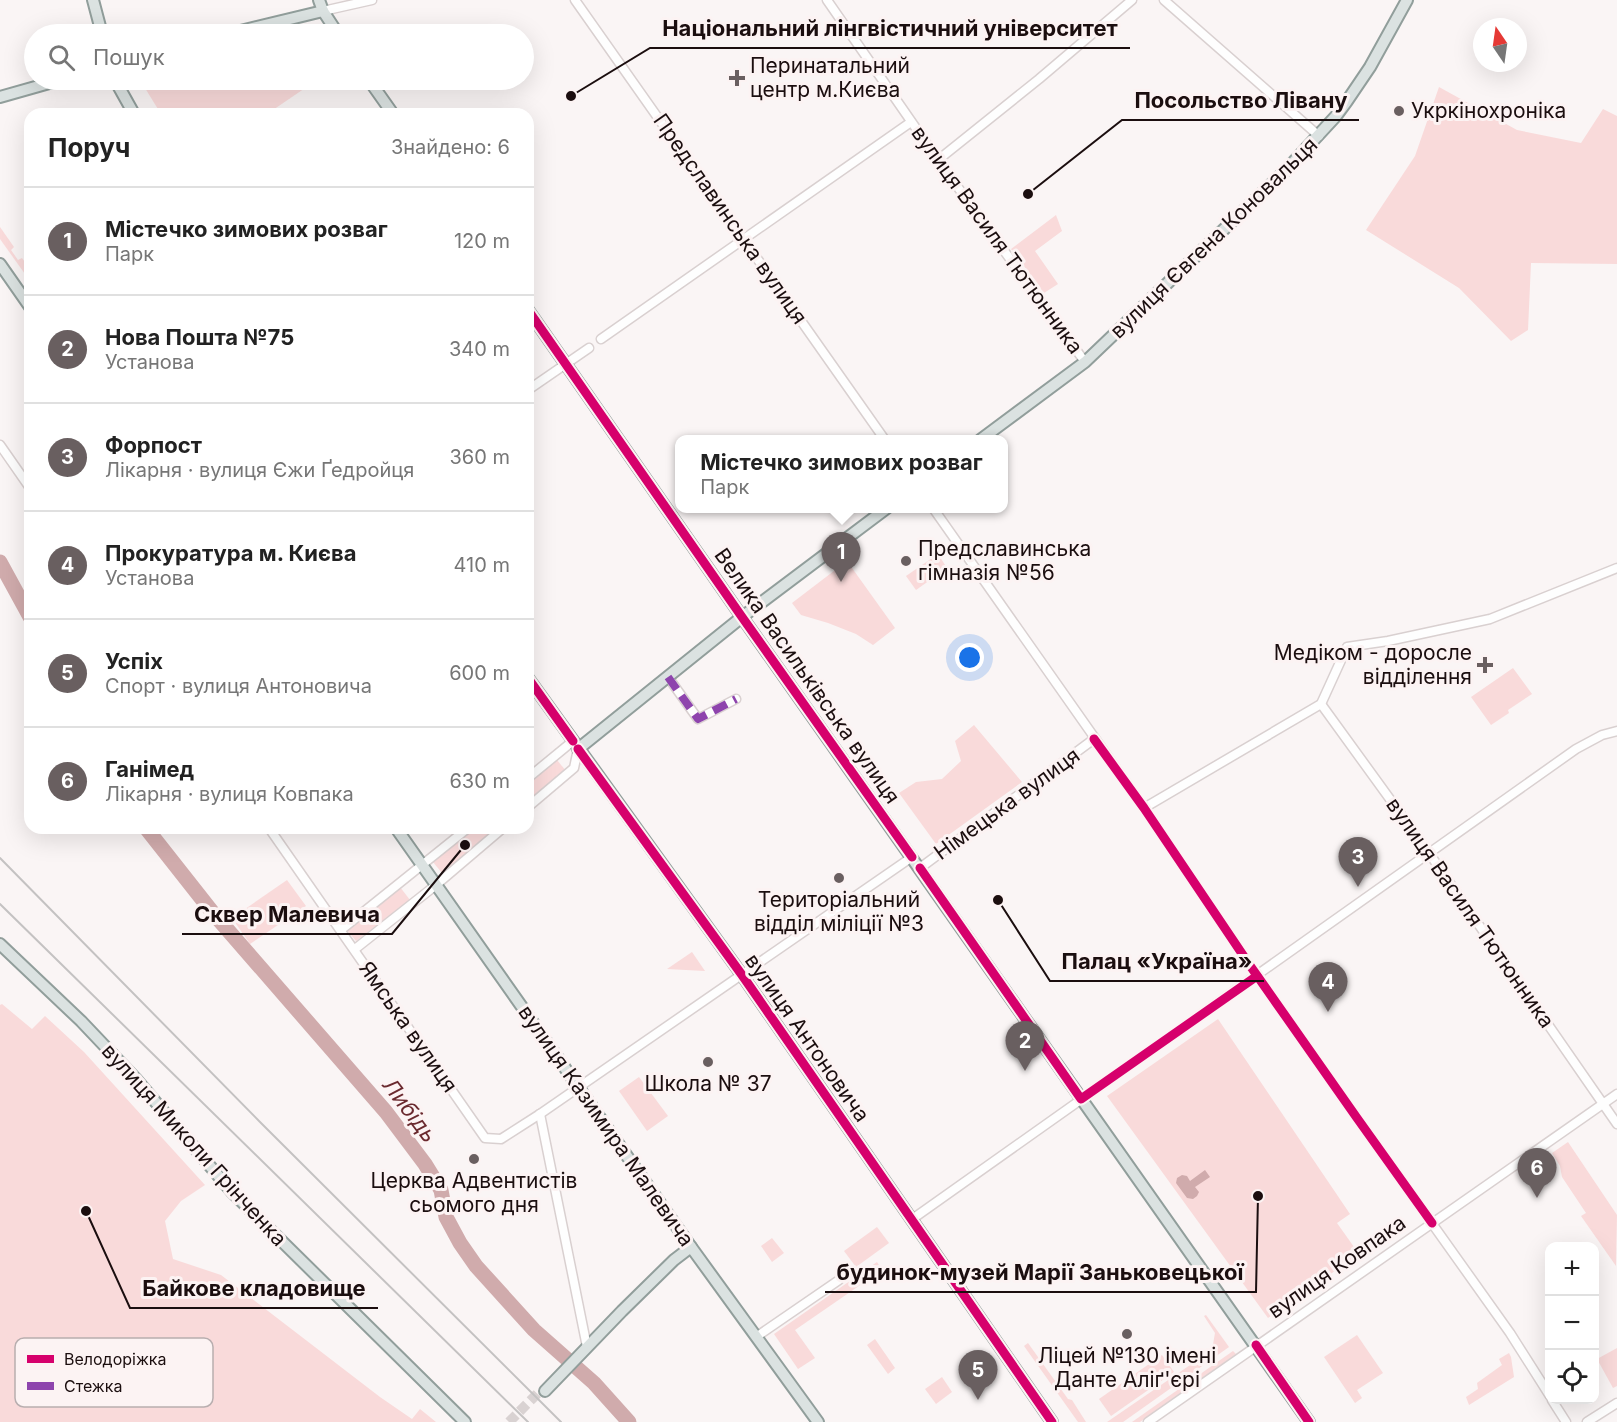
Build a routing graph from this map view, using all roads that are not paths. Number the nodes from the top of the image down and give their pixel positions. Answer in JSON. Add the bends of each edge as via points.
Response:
{"nodes":[{"id":1,"x":93,"y":0,"type":"edge"},
{"id":2,"x":372,"y":0,"type":"edge"},
{"id":3,"x":575,"y":0,"type":"edge"},
{"id":4,"x":827,"y":0,"type":"edge"},
{"id":5,"x":1132,"y":0,"type":"edge"},
{"id":6,"x":1164,"y":0,"type":"edge"},
{"id":7,"x":1407,"y":0,"type":"edge"},
{"id":8,"x":321,"y":5,"type":"edge"},
{"id":9,"x":99,"y":24,"type":"edge"},
{"id":10,"x":260,"y":24,"type":"edge"},
{"id":11,"x":332,"y":24,"type":"edge"},
{"id":12,"x":25,"y":90,"type":"edge"},
{"id":13,"x":121,"y":90,"type":"edge"},
{"id":14,"x":376,"y":90,"type":"edge"},
{"id":15,"x":0,"y":97,"type":"edge"},
{"id":16,"x":131,"y":108,"type":"edge"},
{"id":17,"x":389,"y":108,"type":"edge"},
{"id":18,"x":911,"y":122,"type":"junction"},
{"id":19,"x":1318,"y":136,"type":"junction"},
{"id":20,"x":938,"y":160,"type":"junction"},
{"id":21,"x":745,"y":239,"type":"junction"},
{"id":22,"x":0,"y":264,"type":"edge"},
{"id":23,"x":24,"y":298,"type":"edge"},
{"id":24,"x":534,"y":319,"type":"edge"},
{"id":25,"x":602,"y":339,"type":"dead end"},
{"id":26,"x":588,"y":348,"type":"dead end"},
{"id":27,"x":1085,"y":362,"type":"junction"},
{"id":28,"x":565,"y":363,"type":"junction"},
{"id":29,"x":534,"y":386,"type":"edge"},
{"id":30,"x":882,"y":435,"type":"edge"},
{"id":31,"x":987,"y":435,"type":"edge"},
{"id":32,"x":0,"y":445,"type":"edge"},
{"id":33,"x":24,"y":479,"type":"edge"},
{"id":34,"x":879,"y":513,"type":"edge"},
{"id":35,"x":936,"y":513,"type":"edge"},
{"id":36,"x":1617,"y":568,"type":"edge"},
{"id":37,"x":742,"y":617,"type":"junction"},
{"id":38,"x":668,"y":677,"type":"junction"},
{"id":39,"x":534,"y":686,"type":"edge"},
{"id":40,"x":736,"y":699,"type":"dead end"},
{"id":41,"x":1321,"y":704,"type":"junction"},
{"id":42,"x":1617,"y":731,"type":"edge"},
{"id":43,"x":1094,"y":740,"type":"junction"},
{"id":44,"x":576,"y":745,"type":"junction"},
{"id":45,"x":534,"y":774,"type":"edge"},
{"id":46,"x":534,"y":802,"type":"edge"},
{"id":47,"x":1144,"y":808,"type":"junction"},
{"id":48,"x":273,"y":834,"type":"edge"},
{"id":49,"x":400,"y":834,"type":"edge"},
{"id":50,"x":461,"y":834,"type":"edge"},
{"id":51,"x":496,"y":834,"type":"edge"},
{"id":52,"x":1429,"y":853,"type":"junction"},
{"id":53,"x":912,"y":857,"type":"junction"},
{"id":54,"x":423,"y":866,"type":"junction"},
{"id":55,"x":920,"y":868,"type":"junction"},
{"id":56,"x":436,"y":885,"type":"junction"},
{"id":57,"x":341,"y":930,"type":"junction"},
{"id":58,"x":0,"y":944,"type":"edge"},
{"id":59,"x":355,"y":949,"type":"junction"},
{"id":60,"x":742,"y":975,"type":"junction"},
{"id":61,"x":1257,"y":976,"type":"junction"},
{"id":62,"x":579,"y":1087,"type":"junction"},
{"id":63,"x":1617,"y":1094,"type":"edge"},
{"id":64,"x":1081,"y":1099,"type":"junction"},
{"id":65,"x":1603,"y":1104,"type":"junction"},
{"id":66,"x":540,"y":1114,"type":"junction"},
{"id":67,"x":1617,"y":1124,"type":"edge"},
{"id":68,"x":485,"y":1138,"type":"joint"},
{"id":69,"x":911,"y":1220,"type":"junction"},
{"id":70,"x":1432,"y":1223,"type":"junction"},
{"id":71,"x":691,"y":1247,"type":"junction"},
{"id":72,"x":838,"y":1280,"type":"dead end"},
{"id":73,"x":756,"y":1337,"type":"junction"},
{"id":74,"x":1256,"y":1346,"type":"junction"},
{"id":75,"x":584,"y":1350,"type":"junction"},
{"id":76,"x":1545,"y":1389,"type":"edge"},
{"id":77,"x":544,"y":1391,"type":"tunnel mouth"},
{"id":78,"x":1617,"y":1403,"type":"edge"},
{"id":79,"x":1555,"y":1404,"type":"edge"},
{"id":80,"x":465,"y":1422,"type":"edge"},
{"id":81,"x":818,"y":1422,"type":"edge"},
{"id":82,"x":1052,"y":1422,"type":"edge"},
{"id":83,"x":1148,"y":1422,"type":"edge"},
{"id":84,"x":1309,"y":1422,"type":"edge"},
{"id":85,"x":1566,"y":1422,"type":"edge"},
{"id":86,"x":1587,"y":1422,"type":"edge"}],
"edges":[{"from":1,"to":9,"type":"main road"},
{"from":2,"to":8,"type":"street"},
{"from":3,"to":21,"type":"street","name":"Предславинська вулиця"},
{"from":4,"to":18,"type":"street","name":"вулиця Василя Тютюнника"},
{"from":5,"to":20,"type":"street"},
{"from":6,"to":19,"type":"street"},
{"from":7,"to":19,"type":"main road","name":"вулиця Євгена Коновальця","via":[[1356,88]]},
{"from":8,"to":10,"type":"main road"},
{"from":8,"to":11,"type":"main road"},
{"from":12,"to":15,"type":"main road"},
{"from":13,"to":16,"type":"main road"},
{"from":14,"to":17,"type":"main road"},
{"from":18,"to":20,"type":"street","name":"вулиця Василя Тютюнника"},
{"from":18,"to":21,"type":"street"},
{"from":19,"to":27,"type":"main road","name":"вулиця Євгена Коновальця"},
{"from":20,"to":27,"type":"street","name":"вулиця Василя Тютюнника"},
{"from":21,"to":25,"type":"street"},
{"from":21,"to":30,"type":"street","name":"Предславинська вулиця"},
{"from":22,"to":23,"type":"main road"},
{"from":24,"to":28,"type":"main road","name":"Велика Васильківська вулиця"},
{"from":26,"to":28,"type":"street"},
{"from":27,"to":31,"type":"main road","name":"вулиця Євгена Коновальця"},
{"from":28,"to":29,"type":"street"},
{"from":28,"to":37,"type":"main road","name":"Велика Васильківська вулиця"},
{"from":32,"to":33,"type":"street"},
{"from":34,"to":37,"type":"main road"},
{"from":35,"to":43,"type":"street"},
{"from":36,"to":41,"type":"street","via":[[1490,619],[1347,647]]},
{"from":37,"to":38,"type":"main road"},
{"from":37,"to":53,"type":"main road","name":"Велика Васильківська вулиця"},
{"from":38,"to":40,"type":"street","via":[[698,719]]},
{"from":38,"to":44,"type":"main road"},
{"from":39,"to":44,"type":"main road","name":"вулиця Антоновича"},
{"from":41,"to":47,"type":"street"},
{"from":41,"to":52,"type":"street","name":"вулиця Василя Тютюнника"},
{"from":42,"to":52,"type":"street","via":[[1576,749]]},
{"from":43,"to":47,"type":"street"},
{"from":43,"to":55,"type":"street","name":"Німецька вулиця"},
{"from":44,"to":45,"type":"street"},
{"from":44,"to":46,"type":"street","via":[[574,768]]},
{"from":44,"to":60,"type":"main road","name":"вулиця Антоновича"},
{"from":47,"to":61,"type":"street"},
{"from":48,"to":57,"type":"street","name":"Ямська вулиця"},
{"from":49,"to":54,"type":"main road","name":"вулиця Казимира Малевича"},
{"from":50,"to":54,"type":"street"},
{"from":51,"to":56,"type":"street"},
{"from":52,"to":61,"type":"street"},
{"from":52,"to":65,"type":"street","name":"вулиця Василя Тютюнника"},
{"from":53,"to":55,"type":"main road","name":"Велика Васильківська вулиця"},
{"from":53,"to":60,"type":"street","name":"Німецька вулиця"},
{"from":54,"to":56,"type":"main road","name":"вулиця Казимира Малевича"},
{"from":54,"to":57,"type":"street"},
{"from":55,"to":64,"type":"main road","name":"Велика Васильківська вулиця"},
{"from":56,"to":59,"type":"street"},
{"from":56,"to":62,"type":"main road","name":"вулиця Казимира Малевича"},
{"from":57,"to":59,"type":"street","name":"Ямська вулиця"},
{"from":58,"to":80,"type":"main road","name":"вулиця Миколи Грінченка","via":[[136,1079],[232,1192]]},
{"from":59,"to":68,"type":"street","name":"Ямська вулиця"},
{"from":60,"to":62,"type":"street","name":"Німецька вулиця"},
{"from":60,"to":69,"type":"main road","name":"вулиця Антоновича"},
{"from":61,"to":64,"type":"street"},
{"from":61,"to":70,"type":"street"},
{"from":62,"to":66,"type":"street","name":"Німецька вулиця"},
{"from":62,"to":71,"type":"main road","name":"вулиця Казимира Малевича"},
{"from":63,"to":65,"type":"street","name":"вулиця Ковпака"},
{"from":64,"to":69,"type":"street"},
{"from":64,"to":74,"type":"main road","name":"Велика Васильківська вулиця"},
{"from":65,"to":67,"type":"street","name":"вулиця Василя Тютюнника"},
{"from":65,"to":70,"type":"street","name":"вулиця Ковпака"},
{"from":66,"to":68,"type":"street","name":"Німецька вулиця","via":[[501,1139]]},
{"from":66,"to":75,"type":"street"},
{"from":69,"to":82,"type":"main road","name":"вулиця Антоновича"},
{"from":70,"to":74,"type":"street","name":"вулиця Ковпака"},
{"from":70,"to":76,"type":"street"},
{"from":71,"to":73,"type":"main road","name":"вулиця Казимира Малевича"},
{"from":71,"to":75,"type":"main road"},
{"from":72,"to":73,"type":"street"},
{"from":73,"to":81,"type":"main road","name":"вулиця Казимира Малевича"},
{"from":74,"to":83,"type":"street","name":"вулиця Ковпака"},
{"from":74,"to":84,"type":"main road","name":"Велика Васильківська вулиця"},
{"from":75,"to":77,"type":"main road"},
{"from":78,"to":86,"type":"street"},
{"from":79,"to":85,"type":"street"}]}
